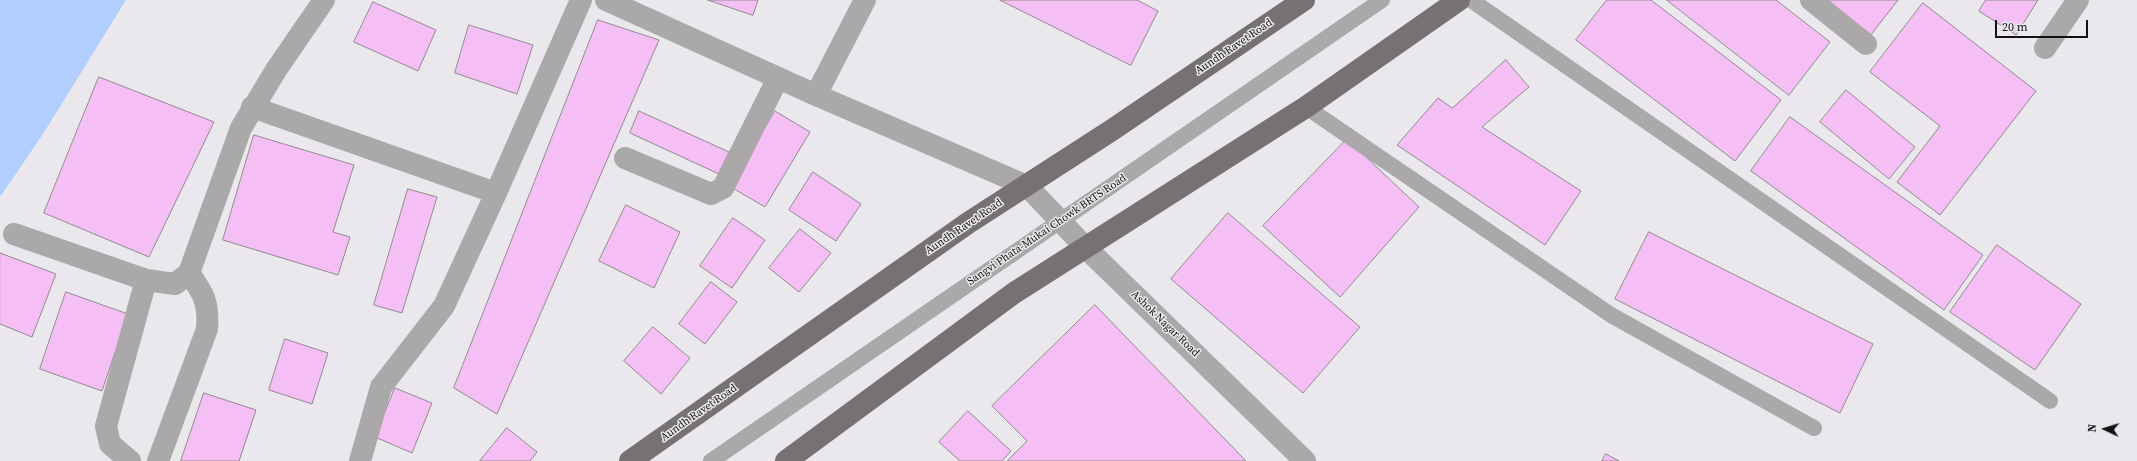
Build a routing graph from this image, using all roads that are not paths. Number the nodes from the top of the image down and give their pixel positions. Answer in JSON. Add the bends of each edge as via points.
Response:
{"nodes":[{"id":1,"x":324,"y":0,"type":"edge"},
{"id":2,"x":581,"y":0,"type":"edge"},
{"id":3,"x":606,"y":0,"type":"edge"},
{"id":4,"x":865,"y":0,"type":"edge"},
{"id":5,"x":1304,"y":0,"type":"edge"},
{"id":6,"x":1382,"y":0,"type":"edge"},
{"id":7,"x":1459,"y":0,"type":"edge"},
{"id":8,"x":1471,"y":0,"type":"edge"},
{"id":9,"x":1811,"y":0,"type":"edge"},
{"id":10,"x":2078,"y":0,"type":"edge"},
{"id":11,"x":643,"y":8,"type":"edge"},
{"id":12,"x":1866,"y":44,"type":"dead end"},
{"id":13,"x":2045,"y":48,"type":"dead end"},
{"id":14,"x":778,"y":78,"type":"junction"},
{"id":15,"x":816,"y":95,"type":"junction"},
{"id":16,"x":252,"y":107,"type":"junction"},
{"id":17,"x":1306,"y":107,"type":"junction"},
{"id":18,"x":625,"y":158,"type":"dead end"},
{"id":19,"x":1026,"y":186,"type":"junction"},
{"id":20,"x":496,"y":193,"type":"junction"},
{"id":21,"x":1060,"y":221,"type":"junction"},
{"id":22,"x":14,"y":234,"type":"dead end"},
{"id":23,"x":1085,"y":247,"type":"junction"},
{"id":24,"x":189,"y":273,"type":"junction"},
{"id":25,"x":146,"y":280,"type":"junction"},
{"id":26,"x":2050,"y":401,"type":"dead end"},
{"id":27,"x":1814,"y":428,"type":"dead end"},
{"id":28,"x":130,"y":461,"type":"edge"},
{"id":29,"x":158,"y":461,"type":"edge"},
{"id":30,"x":360,"y":461,"type":"edge"},
{"id":31,"x":630,"y":461,"type":"edge"},
{"id":32,"x":711,"y":461,"type":"edge"},
{"id":33,"x":786,"y":461,"type":"edge"},
{"id":34,"x":1304,"y":461,"type":"edge"}],
"edges":[{"from":1,"to":16,"type":"street"},
{"from":2,"to":20,"type":"street"},
{"from":3,"to":11,"type":"street"},
{"from":4,"to":15,"type":"street"},
{"from":5,"to":19,"type":"main road","name":"Aundh Ravet Road"},
{"from":6,"to":21,"type":"lane","name":"Sangvi Phata-Mukai Chowk BRTS Road"},
{"from":7,"to":17,"type":"main road"},
{"from":8,"to":26,"type":"lane"},
{"from":9,"to":12,"type":"street"},
{"from":10,"to":13,"type":"street"},
{"from":11,"to":14,"type":"street"},
{"from":14,"to":15,"type":"street"},
{"from":14,"to":18,"type":"street","via":[[722,188],[711,194]]},
{"from":15,"to":19,"type":"street"},
{"from":16,"to":20,"type":"street"},
{"from":16,"to":24,"type":"street","via":[[233,149]]},
{"from":17,"to":23,"type":"main road"},
{"from":17,"to":27,"type":"lane","via":[[1611,315]]},
{"from":19,"to":21,"type":"street","name":"Ashok Nagar Road"},
{"from":19,"to":31,"type":"main road","name":"Aundh Ravet Road"},
{"from":20,"to":30,"type":"street","via":[[444,306],[382,387]]},
{"from":21,"to":23,"type":"street","name":"Ashok Nagar Road"},
{"from":21,"to":32,"type":"lane","name":"Sangvi Phata-Mukai Chowk BRTS Road"},
{"from":22,"to":25,"type":"street"},
{"from":23,"to":33,"type":"main road","via":[[1014,293]]},
{"from":23,"to":34,"type":"street","name":"Ashok Nagar Road"},
{"from":24,"to":25,"type":"street","via":[[175,284]]},
{"from":24,"to":29,"type":"street","via":[[201,291],[208,310],[207,329]]},
{"from":25,"to":28,"type":"street","via":[[106,426],[110,444]]}]}
